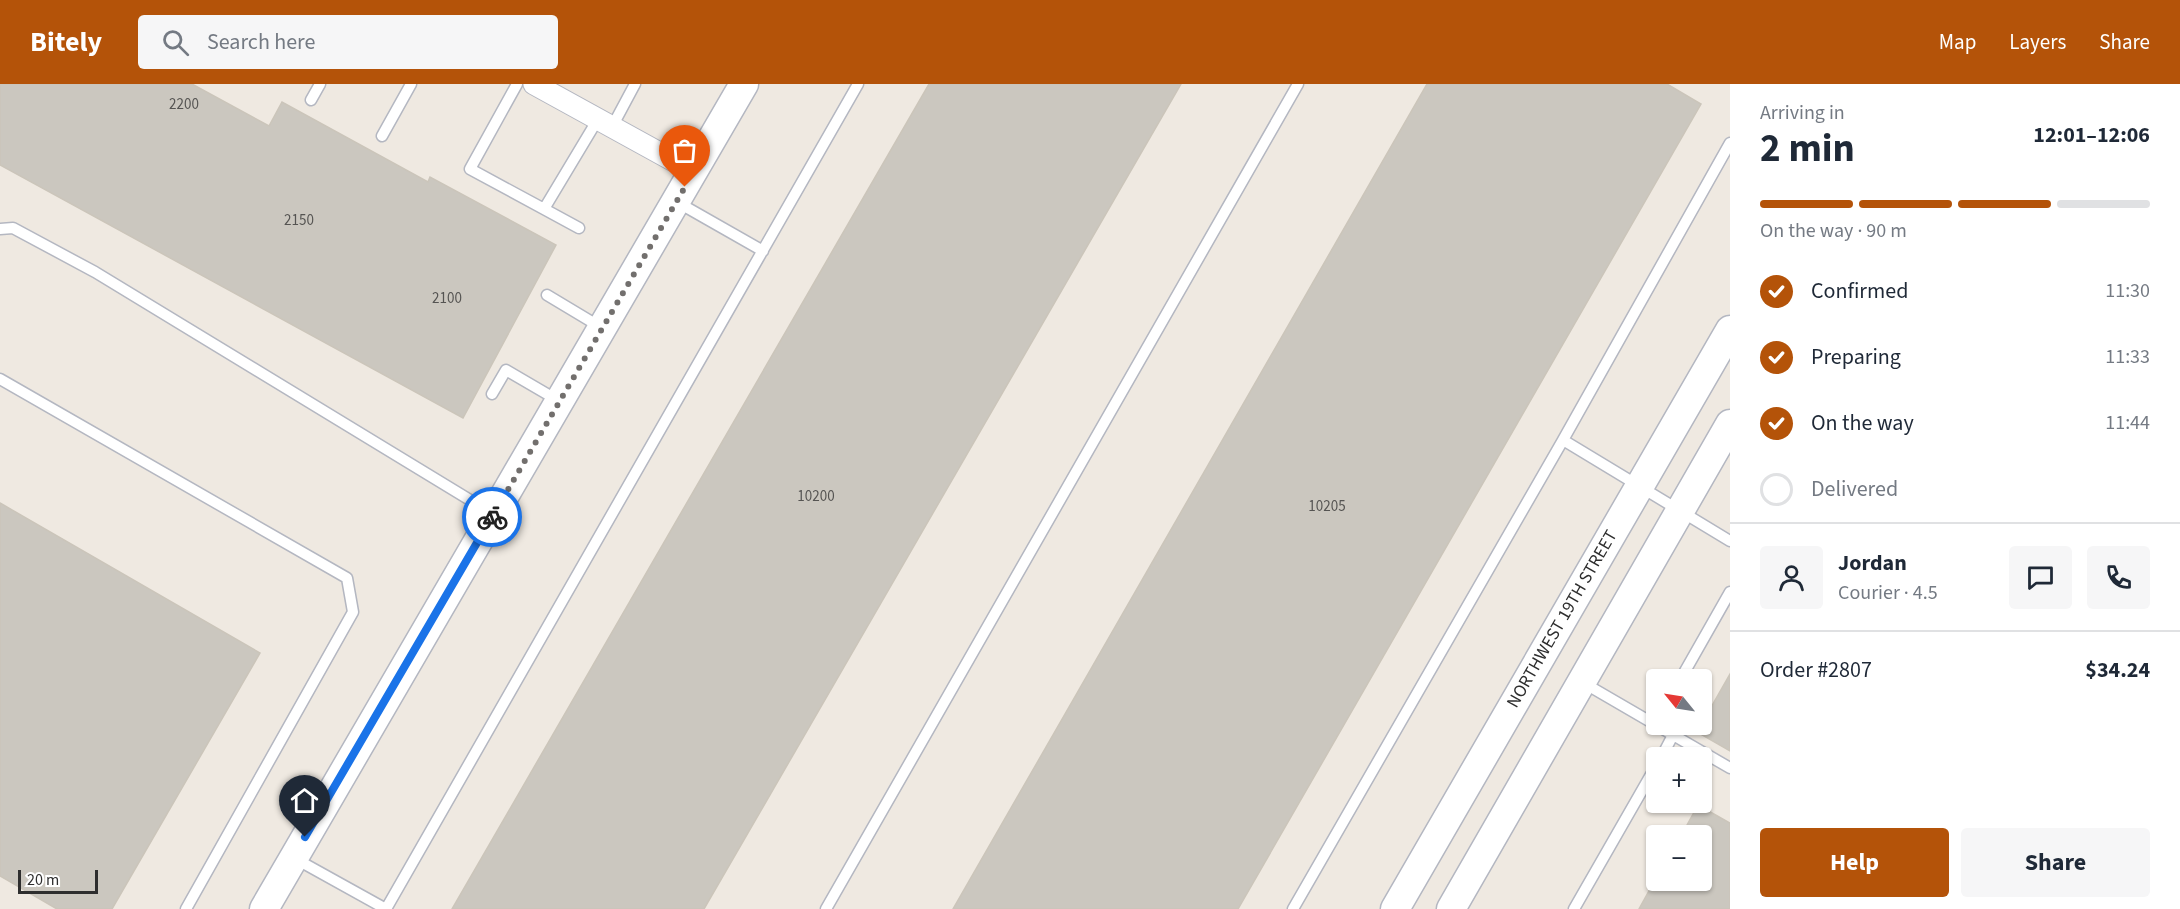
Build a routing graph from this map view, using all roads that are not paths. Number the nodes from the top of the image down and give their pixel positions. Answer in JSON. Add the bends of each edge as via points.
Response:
{"nodes":[{"id":1,"x":320,"y":84,"type":"edge"},
{"id":2,"x":411,"y":84,"type":"edge"},
{"id":3,"x":516,"y":84,"type":"edge"},
{"id":4,"x":635,"y":84,"type":"edge"},
{"id":5,"x":744,"y":84,"type":"edge"},
{"id":6,"x":858,"y":84,"type":"edge"},
{"id":7,"x":1298,"y":84,"type":"edge"},
{"id":8,"x":540,"y":85,"type":"edge"},
{"id":9,"x":311,"y":100,"type":"dead end"},
{"id":10,"x":605,"y":123,"type":"junction"},
{"id":11,"x":382,"y":136,"type":"dead end"},
{"id":12,"x":1730,"y":143,"type":"edge"},
{"id":13,"x":694,"y":172,"type":"junction"},
{"id":14,"x":676,"y":202,"type":"junction"},
{"id":15,"x":544,"y":209,"type":"junction"},
{"id":16,"x":579,"y":228,"type":"dead end"},
{"id":17,"x":0,"y":229,"type":"edge"},
{"id":18,"x":763,"y":251,"type":"junction"},
{"id":19,"x":547,"y":295,"type":"dead end"},
{"id":20,"x":602,"y":328,"type":"junction"},
{"id":21,"x":1730,"y":330,"type":"edge"},
{"id":22,"x":0,"y":379,"type":"edge"},
{"id":23,"x":492,"y":394,"type":"dead end"},
{"id":24,"x":560,"y":402,"type":"junction"},
{"id":25,"x":1730,"y":424,"type":"edge"},
{"id":26,"x":1563,"y":440,"type":"junction"},
{"id":27,"x":1639,"y":486,"type":"junction"},
{"id":28,"x":1680,"y":511,"type":"junction"},
{"id":29,"x":494,"y":514,"type":"junction"},
{"id":30,"x":1730,"y":541,"type":"edge"},
{"id":31,"x":1730,"y":592,"type":"edge"},
{"id":32,"x":1686,"y":669,"type":"edge"},
{"id":33,"x":1582,"y":682,"type":"junction"},
{"id":34,"x":1646,"y":718,"type":"edge"},
{"id":35,"x":1673,"y":735,"type":"joint"},
{"id":36,"x":1667,"y":747,"type":"edge"},
{"id":37,"x":1730,"y":768,"type":"edge"},
{"id":38,"x":1646,"y":783,"type":"edge"},
{"id":39,"x":293,"y":858,"type":"junction"},
{"id":40,"x":186,"y":909,"type":"edge"},
{"id":41,"x":264,"y":909,"type":"edge"},
{"id":42,"x":386,"y":909,"type":"edge"},
{"id":43,"x":826,"y":909,"type":"edge"},
{"id":44,"x":1293,"y":909,"type":"edge"},
{"id":45,"x":1395,"y":909,"type":"edge"},
{"id":46,"x":1451,"y":909,"type":"edge"},
{"id":47,"x":1574,"y":909,"type":"edge"}],
"edges":[{"from":1,"to":9,"type":"lane"},
{"from":2,"to":11,"type":"lane"},
{"from":3,"to":15,"type":"lane","via":[[470,169]]},
{"from":4,"to":10,"type":"lane"},
{"from":5,"to":13,"type":"street"},
{"from":6,"to":18,"type":"lane"},
{"from":7,"to":43,"type":"lane"},
{"from":8,"to":10,"type":"street"},
{"from":10,"to":13,"type":"street"},
{"from":10,"to":15,"type":"lane"},
{"from":12,"to":26,"type":"lane"},
{"from":13,"to":14,"type":"street"},
{"from":14,"to":18,"type":"lane"},
{"from":14,"to":20,"type":"street"},
{"from":15,"to":16,"type":"lane"},
{"from":17,"to":29,"type":"lane","via":[[13,228],[96,272]]},
{"from":18,"to":42,"type":"lane"},
{"from":19,"to":20,"type":"lane"},
{"from":20,"to":24,"type":"street"},
{"from":21,"to":27,"type":"street","name":"NORTHWEST 19TH STREET"},
{"from":22,"to":40,"type":"lane","via":[[347,578],[353,612]]},
{"from":23,"to":24,"type":"lane","via":[[506,370]]},
{"from":24,"to":29,"type":"street"},
{"from":25,"to":28,"type":"street"},
{"from":26,"to":27,"type":"lane"},
{"from":26,"to":44,"type":"lane"},
{"from":27,"to":28,"type":"lane"},
{"from":27,"to":45,"type":"street","name":"NORTHWEST 19TH STREET"},
{"from":28,"to":30,"type":"lane"},
{"from":28,"to":33,"type":"street"},
{"from":29,"to":39,"type":"street"},
{"from":31,"to":32,"type":"lane"},
{"from":33,"to":34,"type":"lane"},
{"from":33,"to":46,"type":"street"},
{"from":35,"to":36,"type":"lane"},
{"from":35,"to":37,"type":"lane"},
{"from":38,"to":47,"type":"lane"},
{"from":39,"to":41,"type":"street"},
{"from":39,"to":42,"type":"lane"}]}
